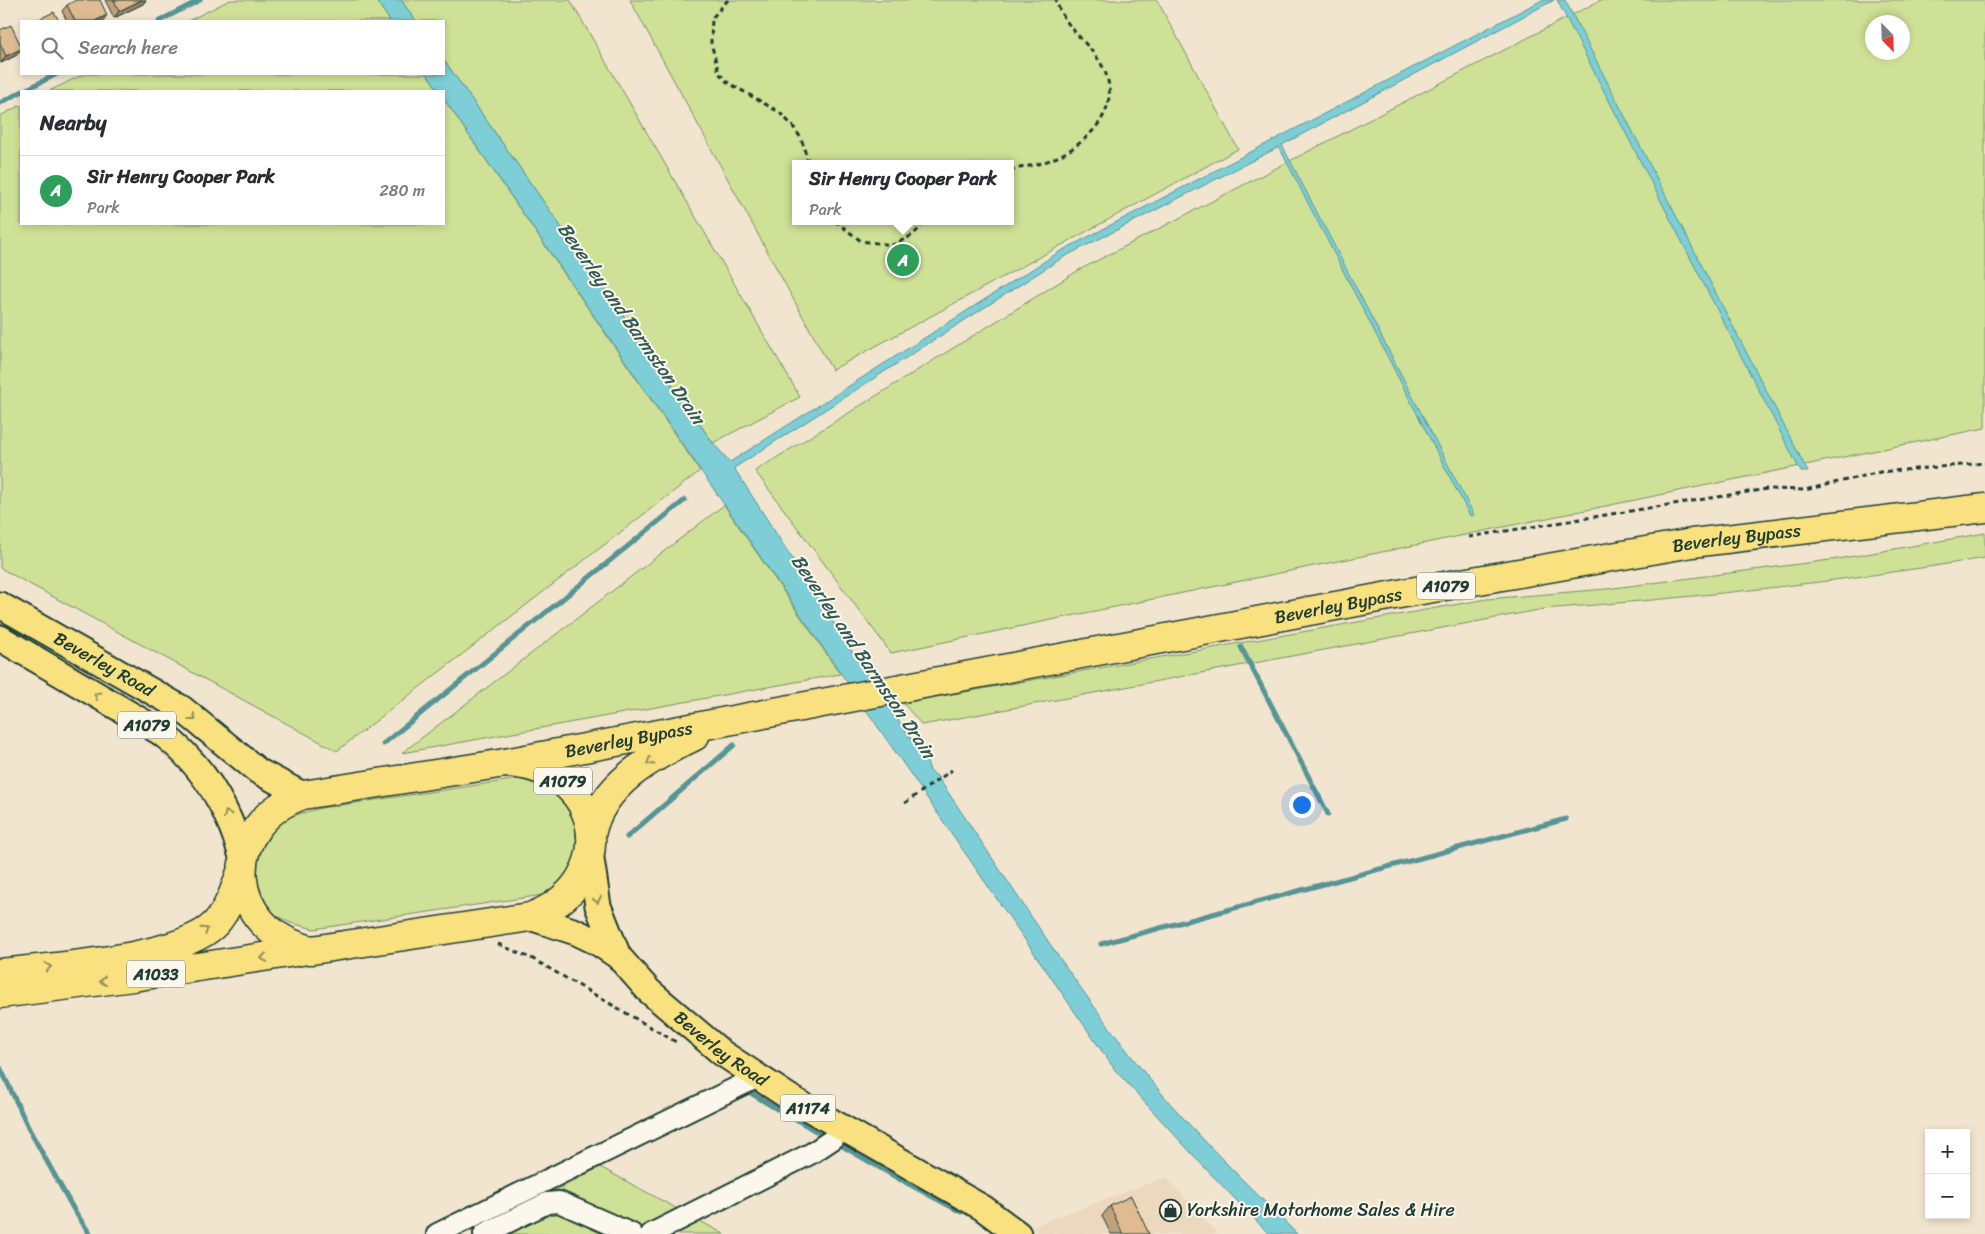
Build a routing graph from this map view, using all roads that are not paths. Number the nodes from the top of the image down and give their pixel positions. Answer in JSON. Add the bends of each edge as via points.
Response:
{"nodes":[{"id":1,"x":1985,"y":508,"type":"edge"},
{"id":2,"x":0,"y":605,"type":"edge"},
{"id":3,"x":0,"y":638,"type":"edge"},
{"id":4,"x":724,"y":723,"type":"junction"},
{"id":5,"x":505,"y":763,"type":"junction"},
{"id":6,"x":303,"y":795,"type":"junction"},
{"id":7,"x":591,"y":843,"type":"junction"},
{"id":8,"x":243,"y":864,"type":"junction"},
{"id":9,"x":530,"y":917,"type":"junction"},
{"id":10,"x":312,"y":950,"type":"junction"},
{"id":11,"x":618,"y":956,"type":"junction"},
{"id":12,"x":0,"y":973,"type":"edge"},
{"id":13,"x":0,"y":994,"type":"edge"},
{"id":14,"x":758,"y":1076,"type":"junction"},
{"id":15,"x":841,"y":1126,"type":"junction"},
{"id":16,"x":437,"y":1234,"type":"edge"},
{"id":17,"x":484,"y":1234,"type":"edge"},
{"id":18,"x":632,"y":1234,"type":"edge"},
{"id":19,"x":651,"y":1234,"type":"edge"},
{"id":20,"x":1018,"y":1234,"type":"edge"}],
"edges":[{"from":1,"to":4,"type":"highway","name":"Beverley Bypass","number":"A1079","via":[[1692,544],[1410,592]]},
{"from":2,"to":6,"type":"main road","name":"Beverley Road","number":"A1079","one_way":true,"via":[[181,708],[258,770]]},
{"from":8,"to":3,"type":"main road","name":"Beverley Road","number":"A1079","one_way":true,"via":[[237,836],[214,788],[180,747]]},
{"from":4,"to":5,"type":"highway","name":"Beverley Bypass"},
{"from":4,"to":7,"type":"highway","name":"Beverley Bypass","one_way":true,"via":[[657,757],[618,785],[594,817]]},
{"from":5,"to":6,"type":"highway","number":"A1079"},
{"from":5,"to":7,"type":"highway","number":"A1079","via":[[526,764],[546,770],[563,781],[577,796],[587,815]]},
{"from":6,"to":8,"type":"highway","number":"A1079","via":[[275,808],[263,818],[250,838]]},
{"from":7,"to":9,"type":"highway","number":"A1079","via":[[586,870],[576,886],[564,900]]},
{"from":7,"to":11,"type":"main road","name":"Beverley Road","number":"A1174","one_way":true,"via":[[598,906]]},
{"from":8,"to":10,"type":"highway","number":"A1079","via":[[248,902],[256,916],[280,939]]},
{"from":12,"to":8,"type":"highway","number":"A1033","one_way":true,"via":[[128,956],[181,943],[216,923],[234,892]]},
{"from":9,"to":10,"type":"highway","number":"A1079"},
{"from":9,"to":11,"type":"main road","name":"Beverley Road","number":"A1174","via":[[576,932]]},
{"from":10,"to":13,"type":"highway","number":"A1033","one_way":true},
{"from":11,"to":14,"type":"main road","name":"Beverley Road","number":"A1174","via":[[648,991],[678,1018],[722,1053]]},
{"from":14,"to":15,"type":"main road","name":"Beverley Road","number":"A1174"},
{"from":14,"to":16,"type":"lane"},
{"from":15,"to":19,"type":"lane","via":[[834,1139],[812,1153]]},
{"from":15,"to":20,"type":"main road","name":"Beverley Road","number":"A1174","via":[[983,1208]]},
{"from":17,"to":18,"type":"lane","via":[[547,1203],[559,1202]]}]}
